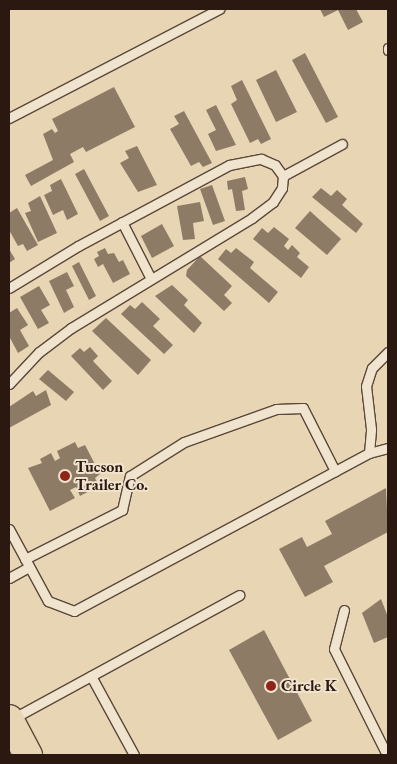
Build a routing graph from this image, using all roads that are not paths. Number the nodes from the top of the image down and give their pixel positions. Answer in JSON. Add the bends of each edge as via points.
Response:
{"nodes":[{"id":1,"x":219,"y":9,"type":"edge"},
{"id":2,"x":9,"y":118,"type":"edge"},
{"id":3,"x":342,"y":144,"type":"dead end"},
{"id":4,"x":283,"y":176,"type":"junction"},
{"id":5,"x":122,"y":222,"type":"junction"},
{"id":6,"x":151,"y":278,"type":"junction"},
{"id":7,"x":9,"y":288,"type":"edge"},
{"id":8,"x":388,"y":352,"type":"edge"},
{"id":9,"x":9,"y":384,"type":"edge"},
{"id":10,"x":388,"y":448,"type":"edge"},
{"id":11,"x":369,"y":453,"type":"junction"},
{"id":12,"x":335,"y":471,"type":"junction"},
{"id":13,"x":9,"y":528,"type":"edge"},
{"id":14,"x":27,"y":563,"type":"junction"},
{"id":15,"x":9,"y":578,"type":"edge"},
{"id":16,"x":239,"y":594,"type":"dead end"},
{"id":17,"x":344,"y":610,"type":"dead end"},
{"id":18,"x":91,"y":676,"type":"junction"},
{"id":19,"x":9,"y":720,"type":"edge"},
{"id":20,"x":28,"y":755,"type":"edge"},
{"id":21,"x":134,"y":755,"type":"edge"},
{"id":22,"x":387,"y":755,"type":"edge"}],
"edges":[{"from":1,"to":2,"type":"lane"},
{"from":3,"to":4,"type":"lane"},
{"from":4,"to":5,"type":"lane","via":[[275,165],[260,159],[247,160],[226,167]]},
{"from":4,"to":6,"type":"lane","via":[[282,188],[273,202]]},
{"from":5,"to":6,"type":"lane"},
{"from":5,"to":7,"type":"lane"},
{"from":6,"to":9,"type":"lane","via":[[64,333],[39,352]]},
{"from":8,"to":11,"type":"lane","via":[[372,368],[366,386],[371,429]]},
{"from":10,"to":11,"type":"lane"},
{"from":11,"to":12,"type":"lane"},
{"from":12,"to":14,"type":"lane","via":[[74,611],[48,601]]},
{"from":12,"to":14,"type":"lane","via":[[303,408],[276,409],[184,442],[130,476],[122,510]]},
{"from":13,"to":14,"type":"lane"},
{"from":14,"to":15,"type":"lane"},
{"from":16,"to":18,"type":"lane"},
{"from":17,"to":22,"type":"lane","via":[[334,649]]},
{"from":18,"to":19,"type":"lane"},
{"from":18,"to":21,"type":"lane"},
{"from":19,"to":20,"type":"highway"}]}
